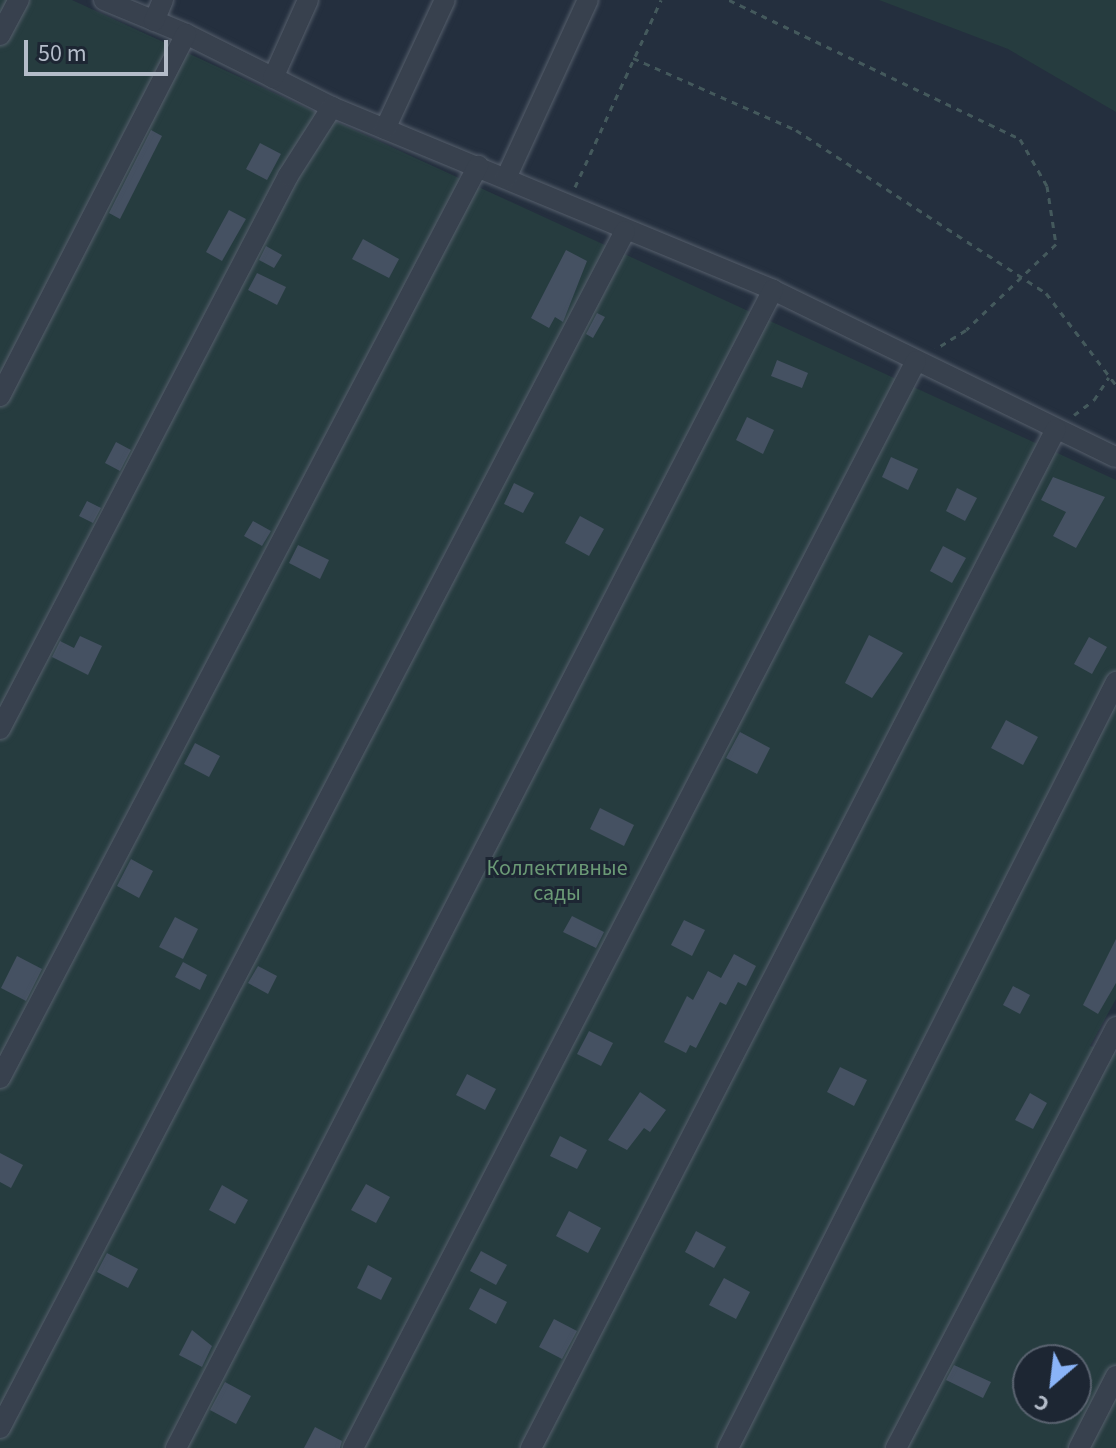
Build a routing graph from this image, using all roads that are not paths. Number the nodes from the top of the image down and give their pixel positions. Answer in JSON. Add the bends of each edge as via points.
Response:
{"nodes":[{"id":1,"x":19,"y":0,"type":"edge"},
{"id":2,"x":104,"y":0,"type":"edge"},
{"id":3,"x":163,"y":0,"type":"edge"},
{"id":4,"x":308,"y":0,"type":"edge"},
{"id":5,"x":445,"y":0,"type":"edge"},
{"id":6,"x":588,"y":0,"type":"edge"},
{"id":7,"x":154,"y":21,"type":"junction"},
{"id":8,"x":186,"y":34,"type":"junction"},
{"id":9,"x":0,"y":35,"type":"edge"},
{"id":10,"x":273,"y":78,"type":"junction"},
{"id":11,"x":332,"y":107,"type":"junction"},
{"id":12,"x":385,"y":129,"type":"junction"},
{"id":13,"x":478,"y":166,"type":"junction"},
{"id":14,"x":506,"y":178,"type":"junction"},
{"id":15,"x":625,"y":231,"type":"junction"},
{"id":16,"x":773,"y":290,"type":"junction"},
{"id":17,"x":916,"y":361,"type":"junction"},
{"id":18,"x":0,"y":396,"type":"edge"},
{"id":19,"x":1056,"y":429,"type":"junction"},
{"id":20,"x":1116,"y":457,"type":"edge"},
{"id":21,"x":1116,"y":682,"type":"edge"},
{"id":22,"x":0,"y":729,"type":"edge"},
{"id":23,"x":1116,"y":1027,"type":"edge"},
{"id":24,"x":0,"y":1078,"type":"edge"},
{"id":25,"x":1116,"y":1376,"type":"edge"},
{"id":26,"x":0,"y":1428,"type":"edge"},
{"id":27,"x":176,"y":1448,"type":"edge"},
{"id":28,"x":353,"y":1448,"type":"edge"},
{"id":29,"x":531,"y":1448,"type":"edge"},
{"id":30,"x":728,"y":1448,"type":"edge"},
{"id":31,"x":896,"y":1448,"type":"edge"},
{"id":32,"x":1079,"y":1448,"type":"edge"}],
"edges":[{"from":1,"to":9,"type":"street"},
{"from":2,"to":7,"type":"street"},
{"from":3,"to":7,"type":"street"},
{"from":4,"to":10,"type":"street"},
{"from":5,"to":12,"type":"street"},
{"from":6,"to":14,"type":"street"},
{"from":7,"to":8,"type":"street"},
{"from":8,"to":10,"type":"street"},
{"from":8,"to":18,"type":"street"},
{"from":10,"to":11,"type":"street"},
{"from":11,"to":12,"type":"street"},
{"from":11,"to":22,"type":"street","via":[[288,176]]},
{"from":12,"to":13,"type":"street"},
{"from":13,"to":14,"type":"street"},
{"from":13,"to":24,"type":"street"},
{"from":14,"to":15,"type":"street"},
{"from":15,"to":16,"type":"street"},
{"from":15,"to":26,"type":"street"},
{"from":16,"to":17,"type":"street"},
{"from":16,"to":27,"type":"street"},
{"from":17,"to":19,"type":"street"},
{"from":17,"to":28,"type":"street"},
{"from":19,"to":20,"type":"street"},
{"from":19,"to":29,"type":"street"},
{"from":21,"to":30,"type":"street"},
{"from":23,"to":31,"type":"street"},
{"from":25,"to":32,"type":"street"}]}
